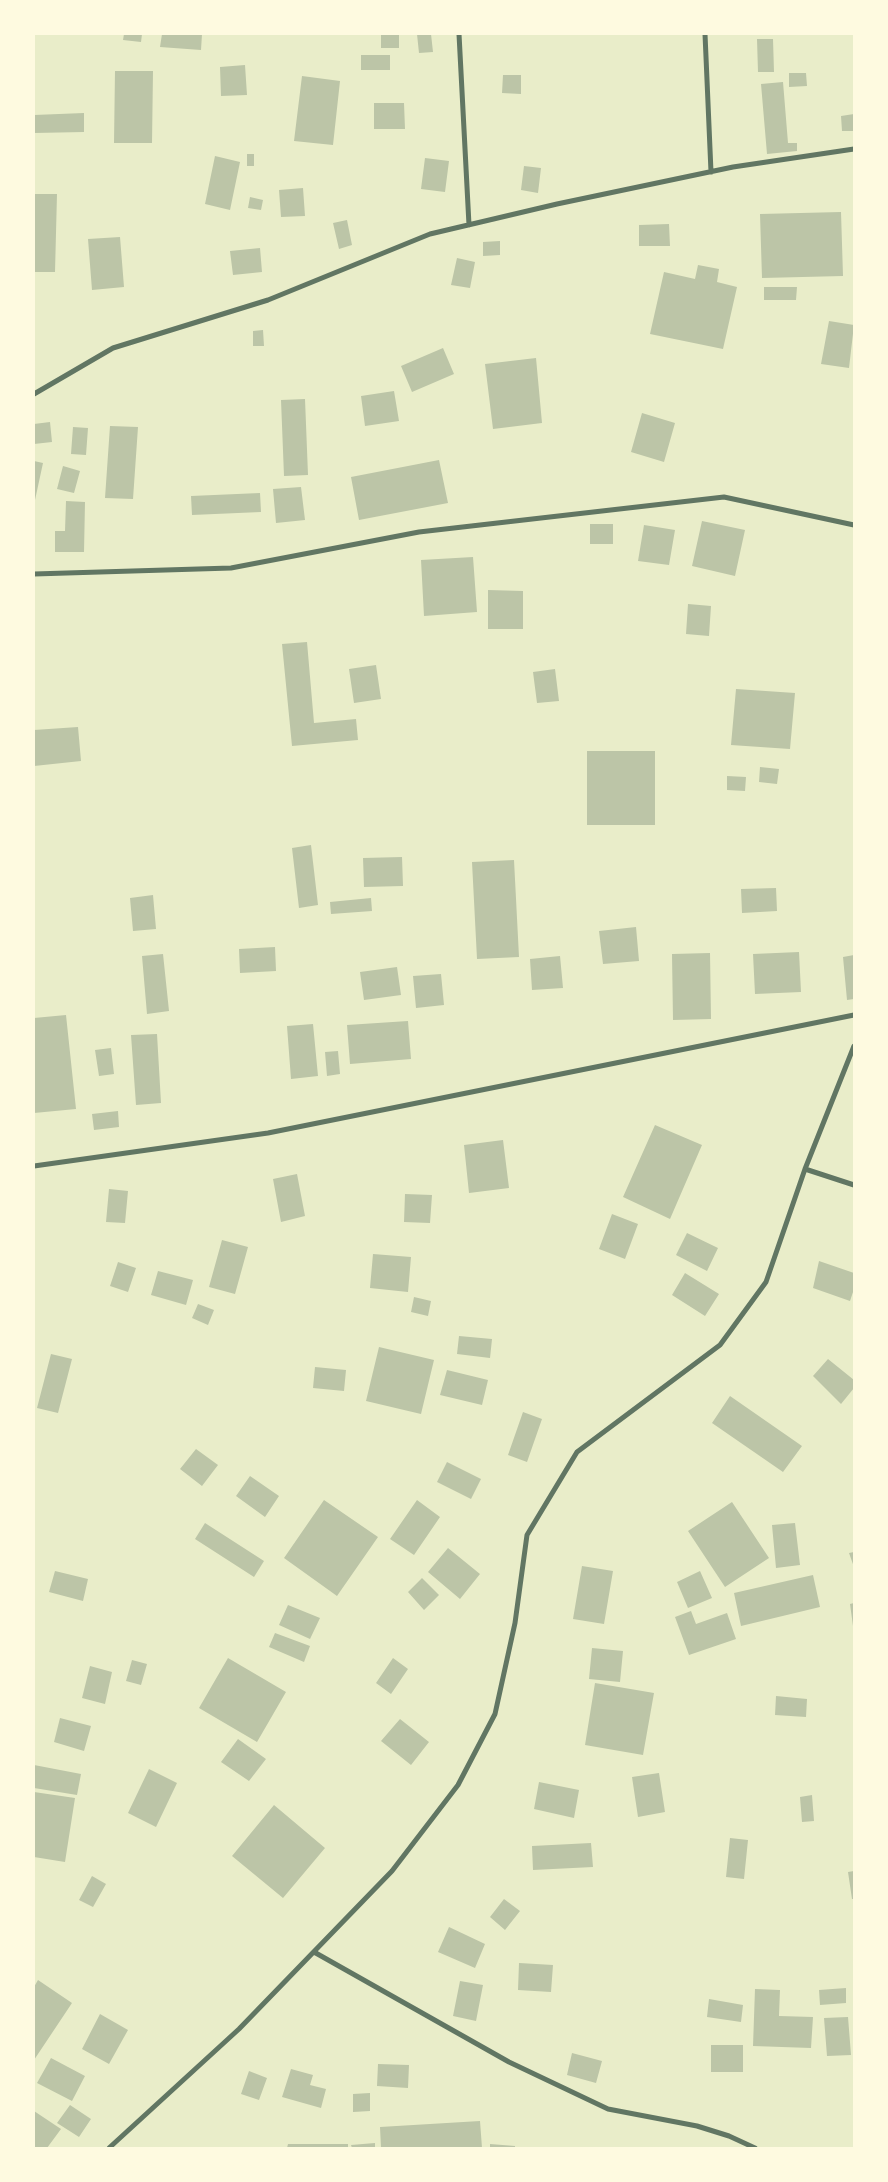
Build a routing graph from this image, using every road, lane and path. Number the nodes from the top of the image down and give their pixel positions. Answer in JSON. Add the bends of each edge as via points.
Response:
{"nodes":[{"id":1,"x":460,"y":34,"type":"edge"},
{"id":2,"x":705,"y":34,"type":"edge"},
{"id":3,"x":854,"y":149,"type":"edge"},
{"id":4,"x":711,"y":172,"type":"junction"},
{"id":5,"x":469,"y":224,"type":"junction"},
{"id":6,"x":34,"y":394,"type":"edge"},
{"id":7,"x":854,"y":525,"type":"edge"},
{"id":8,"x":34,"y":574,"type":"edge"},
{"id":9,"x":854,"y":1015,"type":"edge"},
{"id":10,"x":854,"y":1046,"type":"edge"},
{"id":11,"x":34,"y":1166,"type":"edge"},
{"id":12,"x":805,"y":1169,"type":"junction"},
{"id":13,"x":854,"y":1185,"type":"edge"},
{"id":14,"x":314,"y":1952,"type":"junction"},
{"id":15,"x":109,"y":2148,"type":"edge"},
{"id":16,"x":755,"y":2148,"type":"edge"}],
"edges":[{"from":1,"to":5,"type":"street"},
{"from":2,"to":4,"type":"street"},
{"from":3,"to":4,"type":"street"},
{"from":4,"to":5,"type":"street"},
{"from":5,"to":6,"type":"street","via":[[430,234],[268,300],[113,348]]},
{"from":7,"to":8,"type":"street","via":[[724,497],[419,532],[231,568]]},
{"from":9,"to":11,"type":"street","via":[[268,1132]]},
{"from":10,"to":12,"type":"street"},
{"from":12,"to":13,"type":"street"},
{"from":12,"to":14,"type":"street","via":[[766,1282],[720,1345],[577,1452],[527,1535],[515,1623],[496,1714],[458,1785],[392,1871]]},
{"from":14,"to":15,"type":"street","via":[[239,2028]]},
{"from":14,"to":16,"type":"street","via":[[509,2062],[608,2109],[697,2126]]}]}
